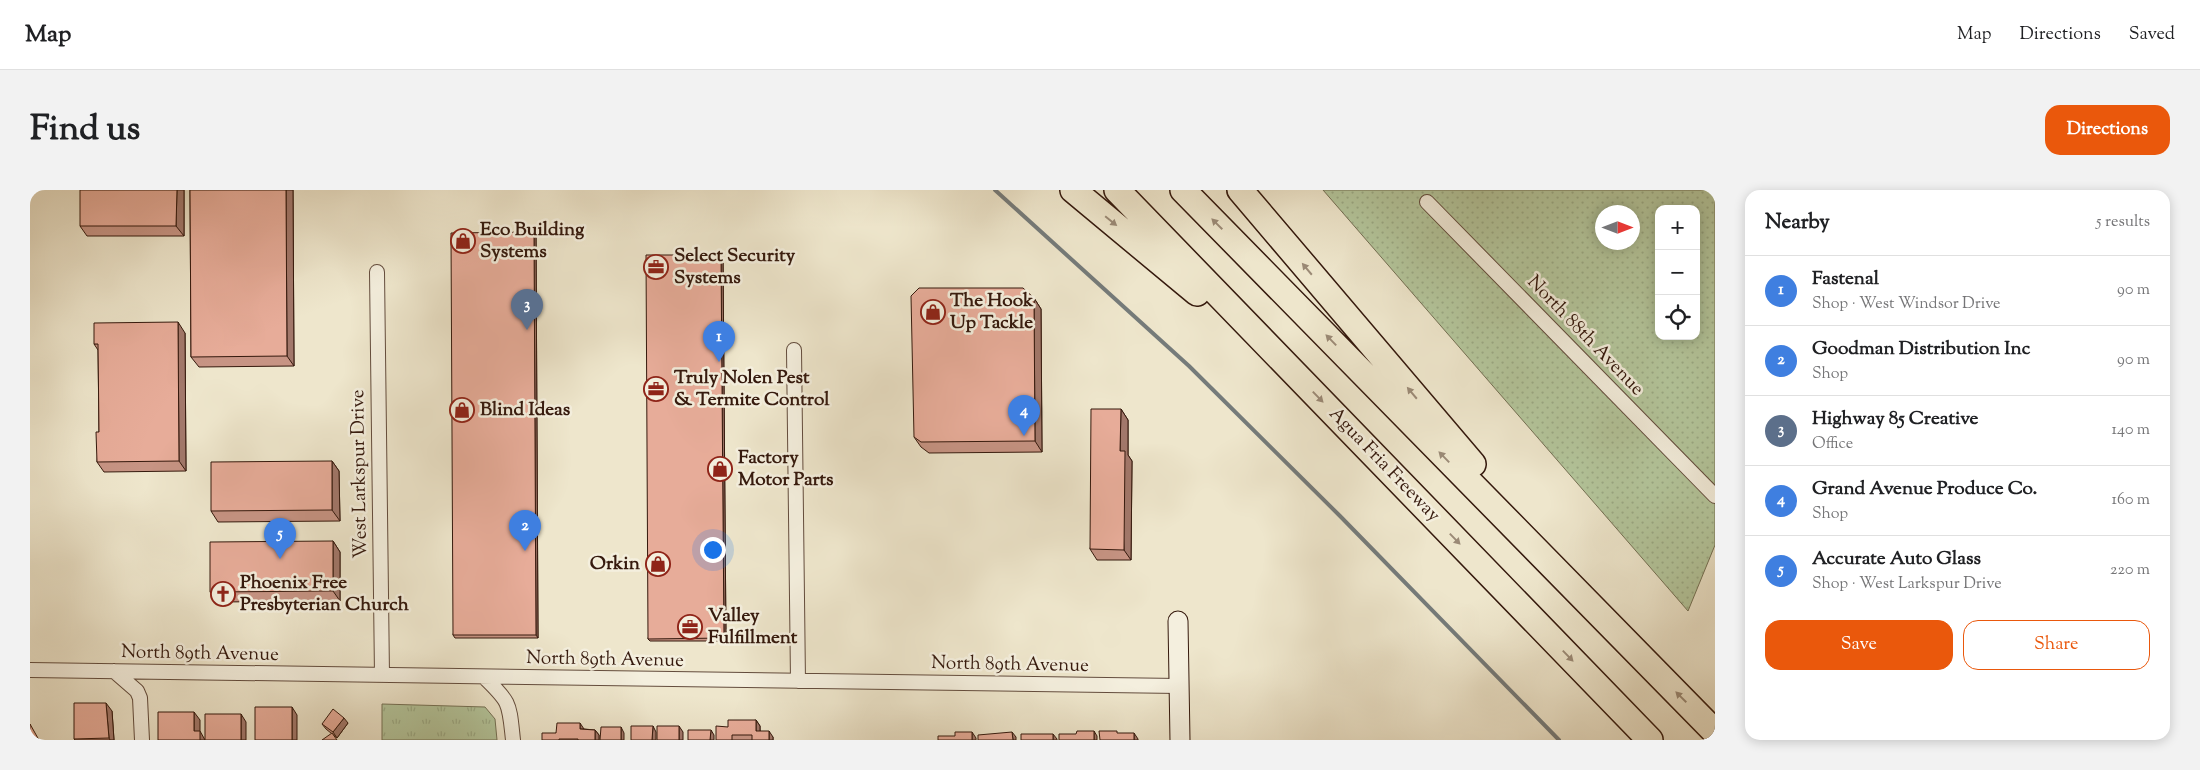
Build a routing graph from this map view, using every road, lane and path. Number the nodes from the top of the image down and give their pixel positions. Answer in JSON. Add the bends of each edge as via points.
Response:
{"nodes":[{"id":1,"x":1073,"y":190,"type":"edge"},
{"id":2,"x":1117,"y":190,"type":"edge"},
{"id":3,"x":1183,"y":190,"type":"edge"},
{"id":4,"x":1240,"y":190,"type":"edge"},
{"id":5,"x":1427,"y":202,"type":"dead end"},
{"id":6,"x":377,"y":272,"type":"dead end"},
{"id":7,"x":1260,"y":336,"type":"junction"},
{"id":8,"x":794,"y":350,"type":"dead end"},
{"id":9,"x":1715,"y":496,"type":"edge"},
{"id":10,"x":1178,"y":621,"type":"dead end"},
{"id":11,"x":1638,"y":654,"type":"junction"},
{"id":12,"x":30,"y":670,"type":"edge"},
{"id":13,"x":114,"y":671,"type":"junction"},
{"id":14,"x":382,"y":675,"type":"junction"},
{"id":15,"x":484,"y":677,"type":"junction"},
{"id":16,"x":798,"y":681,"type":"junction"},
{"id":17,"x":1179,"y":686,"type":"junction"},
{"id":18,"x":1715,"y":732,"type":"edge"},
{"id":19,"x":142,"y":740,"type":"edge"},
{"id":20,"x":513,"y":740,"type":"edge"},
{"id":21,"x":1180,"y":740,"type":"edge"},
{"id":22,"x":1650,"y":740,"type":"edge"}],
"edges":[{"from":1,"to":7,"type":"highway","one_way":true,"via":[[1188,287]]},
{"from":2,"to":7,"type":"highway","name":"Agua Fria Freeway"},
{"from":11,"to":3,"type":"highway","one_way":true},
{"from":11,"to":4,"type":"highway","one_way":true,"via":[[1617,614],[1476,468]]},
{"from":5,"to":9,"type":"street","name":"North 88th Avenue"},
{"from":6,"to":14,"type":"street","name":"West Larkspur Drive"},
{"from":7,"to":22,"type":"highway","name":"Agua Fria Freeway","one_way":true},
{"from":8,"to":16,"type":"street"},
{"from":10,"to":17,"type":"street"},
{"from":18,"to":11,"type":"highway","one_way":true},
{"from":12,"to":13,"type":"street","name":"North 89th Avenue"},
{"from":13,"to":14,"type":"street","name":"North 89th Avenue"},
{"from":13,"to":19,"type":"street","via":[[137,691],[140,698]]},
{"from":14,"to":15,"type":"street","name":"North 89th Avenue"},
{"from":15,"to":16,"type":"street","name":"North 89th Avenue"},
{"from":15,"to":20,"type":"street","via":[[506,698]]},
{"from":16,"to":17,"type":"street","name":"North 89th Avenue"},
{"from":17,"to":21,"type":"street"}]}
